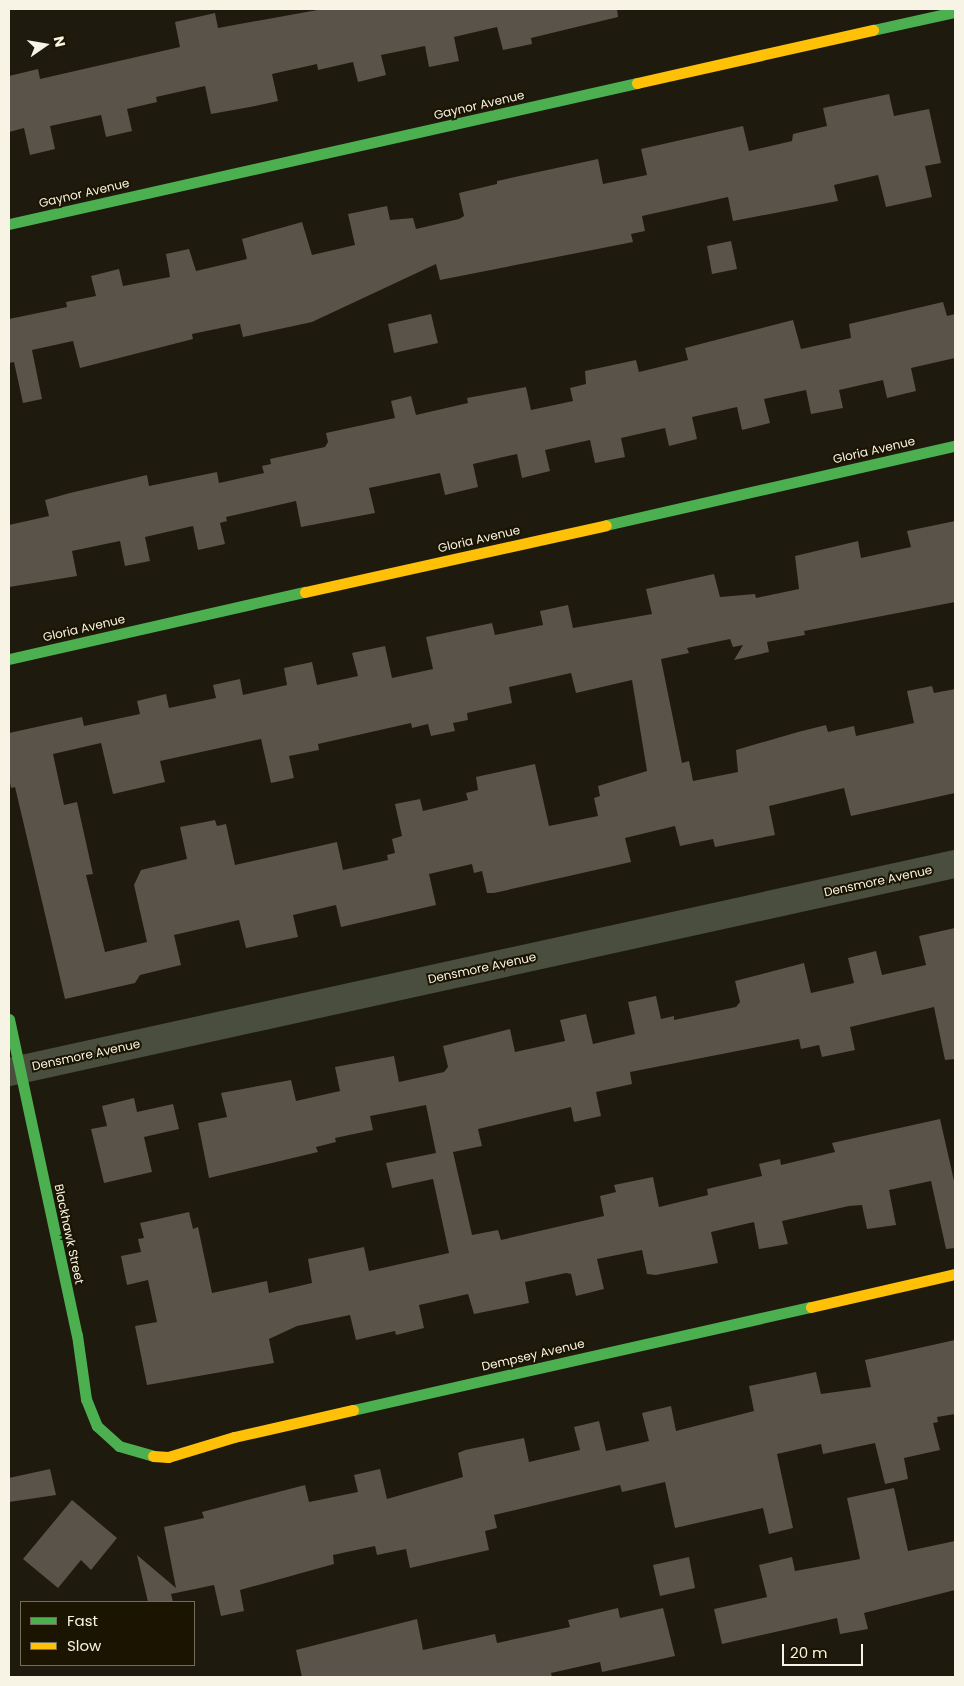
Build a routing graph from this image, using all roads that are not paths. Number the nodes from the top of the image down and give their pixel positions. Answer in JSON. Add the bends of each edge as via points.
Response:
{"nodes":[{"id":1,"x":955,"y":12,"type":"edge"},
{"id":2,"x":9,"y":224,"type":"edge"},
{"id":3,"x":955,"y":446,"type":"edge"},
{"id":4,"x":9,"y":659,"type":"edge"},
{"id":5,"x":955,"y":864,"type":"edge"},
{"id":6,"x":9,"y":1019,"type":"edge"},
{"id":7,"x":14,"y":1071,"type":"edge"},
{"id":8,"x":955,"y":1274,"type":"edge"},
{"id":9,"x":119,"y":1446,"type":"joint"}],
"edges":[{"from":1,"to":2,"type":"street","name":"Gaynor Avenue"},
{"from":3,"to":4,"type":"street","name":"Gloria Avenue"},
{"from":5,"to":7,"type":"street","name":"Densmore Avenue"},
{"from":6,"to":7,"type":"street","name":"Blackhawk Street"},
{"from":7,"to":9,"type":"street","name":"Blackhawk Street","via":[[78,1335],[86,1399],[97,1426]]},
{"from":8,"to":9,"type":"street","name":"Dempsey Avenue","via":[[234,1437],[168,1457],[143,1456]]}]}
